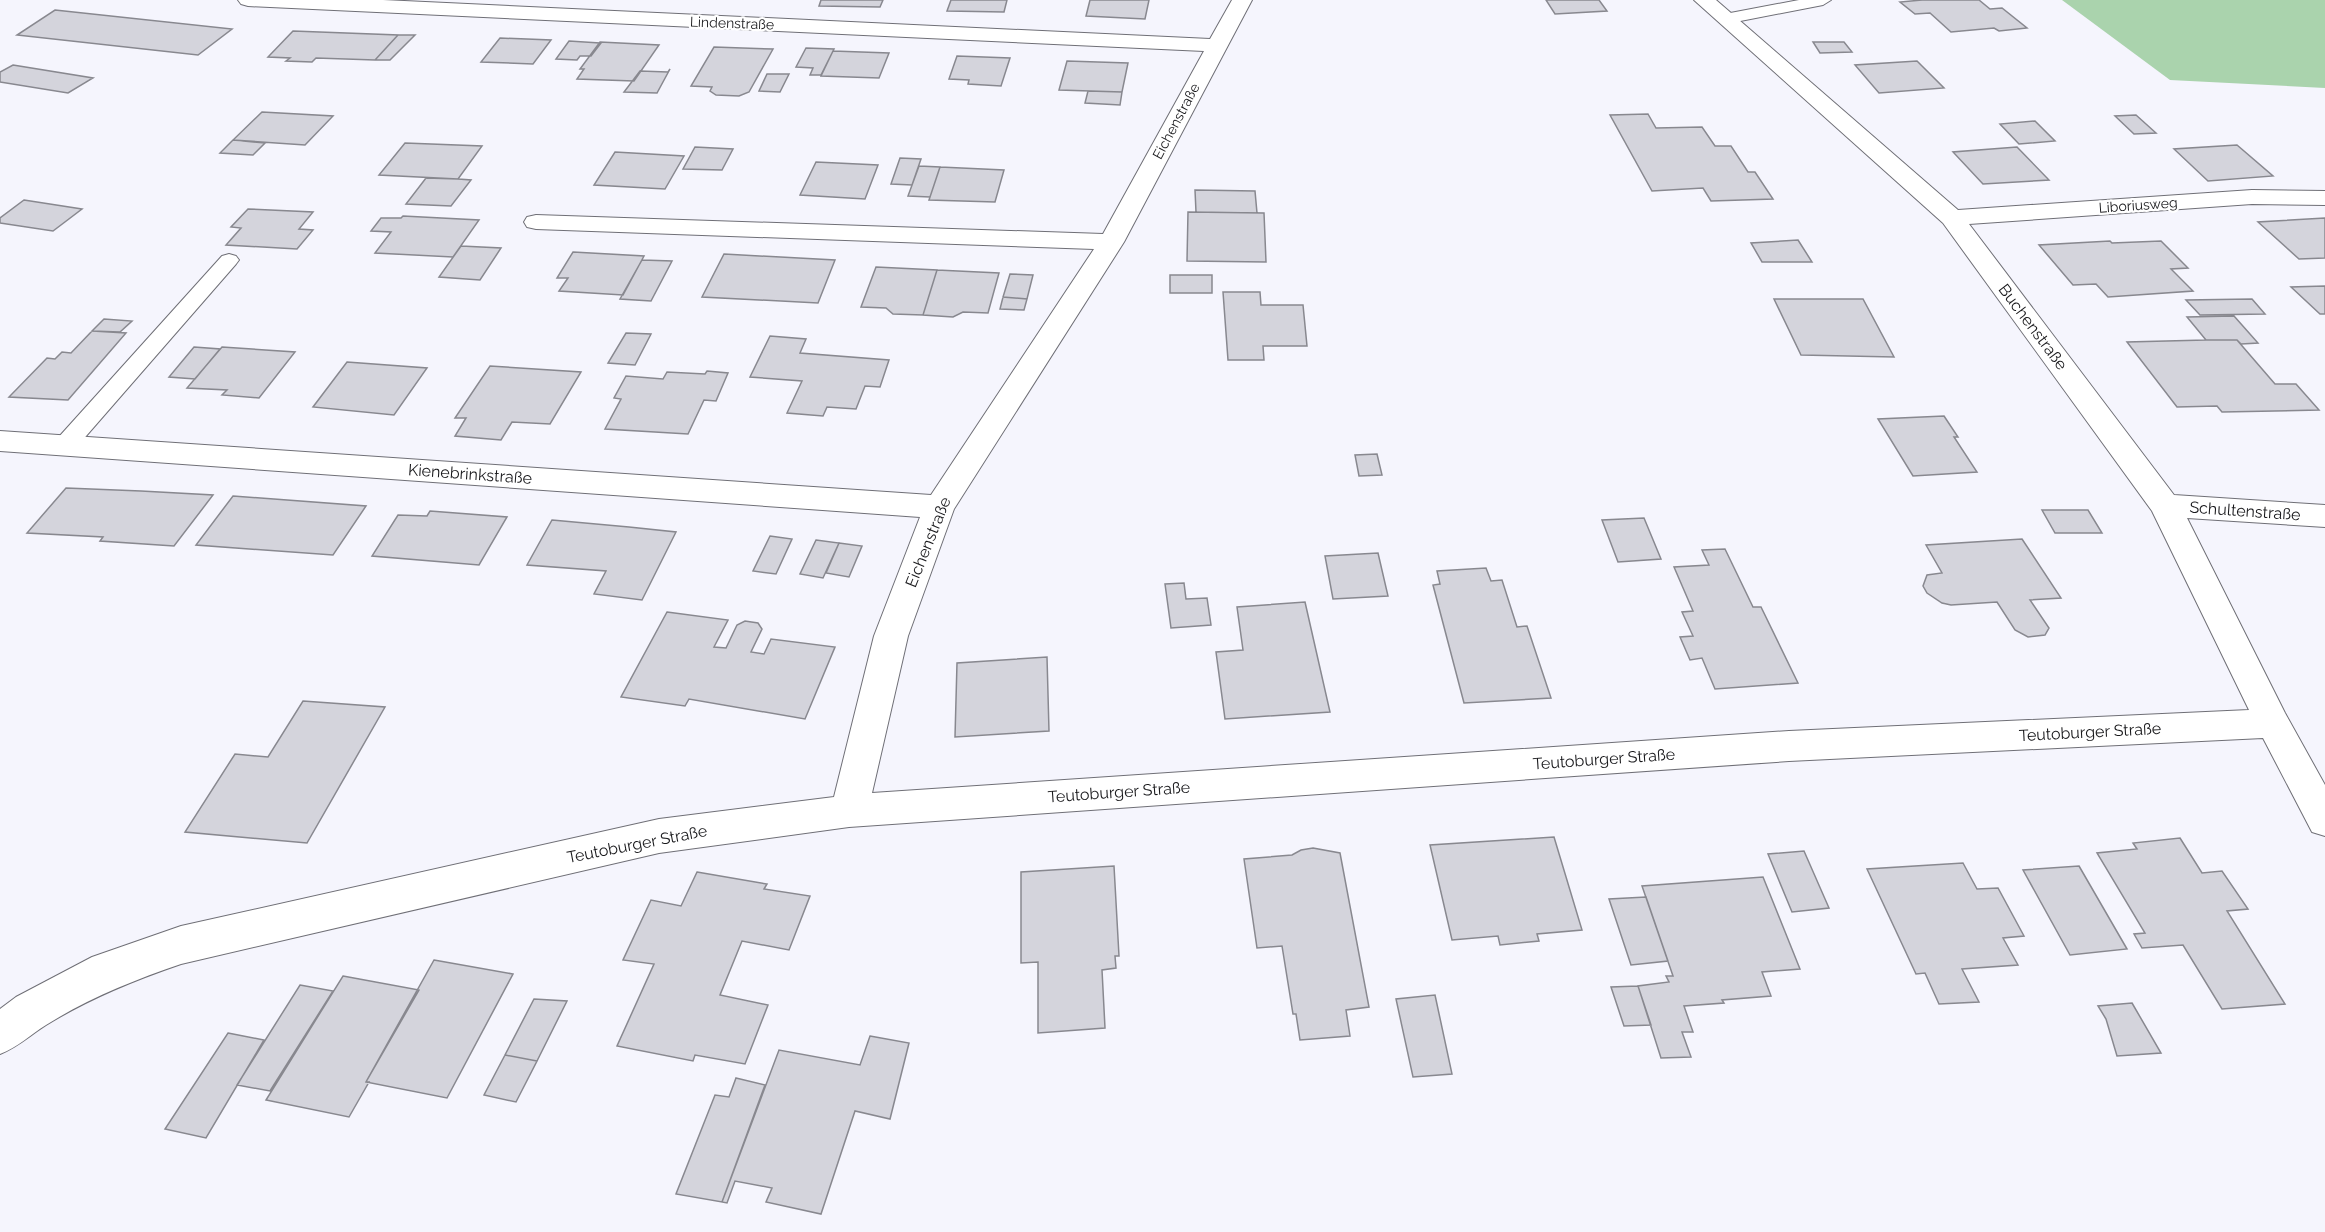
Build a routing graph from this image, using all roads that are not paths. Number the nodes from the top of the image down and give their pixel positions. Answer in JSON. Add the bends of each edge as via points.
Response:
{"nodes":[{"id":1,"x":248,"y":0,"type":"edge"},
{"id":2,"x":1242,"y":0,"type":"edge"},
{"id":3,"x":1704,"y":0,"type":"edge"},
{"id":4,"x":1824,"y":0,"type":"edge"},
{"id":5,"x":481,"y":6,"type":"edge"},
{"id":6,"x":1725,"y":19,"type":"junction"},
{"id":7,"x":1217,"y":46,"type":"junction"},
{"id":8,"x":2325,"y":198,"type":"edge"},
{"id":9,"x":1952,"y":218,"type":"junction"},
{"id":10,"x":536,"y":222,"type":"dead end"},
{"id":11,"x":1111,"y":242,"type":"junction"},
{"id":12,"x":229,"y":260,"type":"dead end"},
{"id":13,"x":0,"y":441,"type":"edge"},
{"id":14,"x":65,"y":445,"type":"junction"},
{"id":15,"x":2165,"y":506,"type":"junction"},
{"id":16,"x":939,"y":507,"type":"junction"},
{"id":17,"x":2325,"y":516,"type":"edge"},
{"id":18,"x":2273,"y":723,"type":"junction"},
{"id":19,"x":849,"y":811,"type":"junction"},
{"id":20,"x":2325,"y":820,"type":"edge"},
{"id":21,"x":0,"y":1034,"type":"edge"}],
"edges":[{"from":1,"to":5,"type":"street","name":"Lindenstraße"},
{"from":2,"to":7,"type":"street","name":"Eichenstraße"},
{"from":3,"to":6,"type":"street","name":"Buchenstraße"},
{"from":4,"to":6,"type":"lane"},
{"from":5,"to":7,"type":"street","name":"Lindenstraße"},
{"from":6,"to":9,"type":"street","name":"Buchenstraße"},
{"from":7,"to":11,"type":"street","name":"Eichenstraße"},
{"from":8,"to":9,"type":"street","name":"Liboriusweg","via":[[2252,197]]},
{"from":9,"to":15,"type":"street","name":"Buchenstraße"},
{"from":10,"to":11,"type":"street"},
{"from":11,"to":16,"type":"street","name":"Eichenstraße"},
{"from":12,"to":14,"type":"lane"},
{"from":13,"to":14,"type":"street","name":"Kienebrinkstraße"},
{"from":14,"to":16,"type":"street","name":"Kienebrinkstraße"},
{"from":15,"to":17,"type":"street","name":"Schultenstraße"},
{"from":15,"to":18,"type":"street","name":"Buchenstraße"},
{"from":16,"to":19,"type":"street","name":"Eichenstraße","via":[[891,636]]},
{"from":18,"to":19,"type":"street","name":"Teutoburger Straße","via":[[1789,746]]},
{"from":18,"to":20,"type":"street","name":"Buchenstraße"},
{"from":19,"to":21,"type":"street","name":"Teutoburger Straße","via":[[659,836],[181,945],[106,971],[31,1011]]}]}
